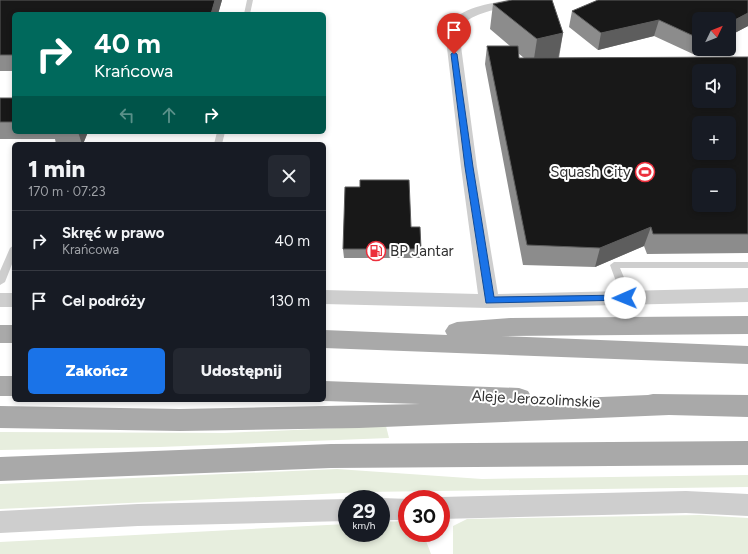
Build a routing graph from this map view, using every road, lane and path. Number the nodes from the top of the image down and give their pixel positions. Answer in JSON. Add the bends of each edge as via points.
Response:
{"nodes":[{"id":1,"x":250,"y":0,"type":"edge"},
{"id":2,"x":525,"y":0,"type":"edge"},
{"id":3,"x":247,"y":12,"type":"edge"},
{"id":4,"x":12,"y":253,"type":"edge"},
{"id":5,"x":748,"y":265,"type":"edge"},
{"id":6,"x":0,"y":282,"type":"edge"},
{"id":7,"x":748,"y":296,"type":"edge"},
{"id":8,"x":326,"y":297,"type":"edge"},
{"id":9,"x":625,"y":298,"type":"junction"},
{"id":10,"x":0,"y":300,"type":"edge"},
{"id":11,"x":12,"y":300,"type":"edge"},
{"id":12,"x":489,"y":301,"type":"junction"},
{"id":13,"x":748,"y":325,"type":"edge"},
{"id":14,"x":0,"y":334,"type":"edge"},
{"id":15,"x":12,"y":334,"type":"edge"},
{"id":16,"x":326,"y":339,"type":"edge"},
{"id":17,"x":356,"y":339,"type":"junction"},
{"id":18,"x":748,"y":355,"type":"edge"},
{"id":19,"x":0,"y":386,"type":"edge"},
{"id":20,"x":12,"y":386,"type":"edge"},
{"id":21,"x":326,"y":391,"type":"edge"},
{"id":22,"x":667,"y":405,"type":"junction"},
{"id":23,"x":748,"y":406,"type":"edge"},
{"id":24,"x":0,"y":417,"type":"edge"},
{"id":25,"x":747,"y":453,"type":"edge"},
{"id":26,"x":0,"y":469,"type":"edge"},
{"id":27,"x":748,"y":505,"type":"edge"},
{"id":28,"x":450,"y":508,"type":"edge"},
{"id":29,"x":338,"y":510,"type":"edge"},
{"id":30,"x":0,"y":522,"type":"edge"}],
"edges":[{"from":1,"to":3,"type":"lane"},
{"from":2,"to":12,"type":"street","via":[[461,17],[452,31]]},
{"from":4,"to":6,"type":"lane"},
{"from":5,"to":9,"type":"lane","via":[[614,265]]},
{"from":7,"to":9,"type":"street"},
{"from":8,"to":12,"type":"street"},
{"from":9,"to":12,"type":"street"},
{"from":10,"to":11,"type":"street"},
{"from":13,"to":17,"type":"main road","via":[[510,327]]},
{"from":14,"to":15,"type":"main road"},
{"from":16,"to":17,"type":"main road"},
{"from":17,"to":18,"type":"main road"},
{"from":19,"to":20,"type":"main road"},
{"from":21,"to":22,"type":"main road","name":"Aleje Jerozolimskie"},
{"from":22,"to":23,"type":"main road","name":"Aleje Jerozolimskie"},
{"from":22,"to":24,"type":"main road","via":[[359,417],[180,420]]},
{"from":25,"to":26,"type":"main road","via":[[331,456]]},
{"from":27,"to":28,"type":"street","via":[[686,502]]},
{"from":29,"to":30,"type":"street","via":[[138,515]]}]}
